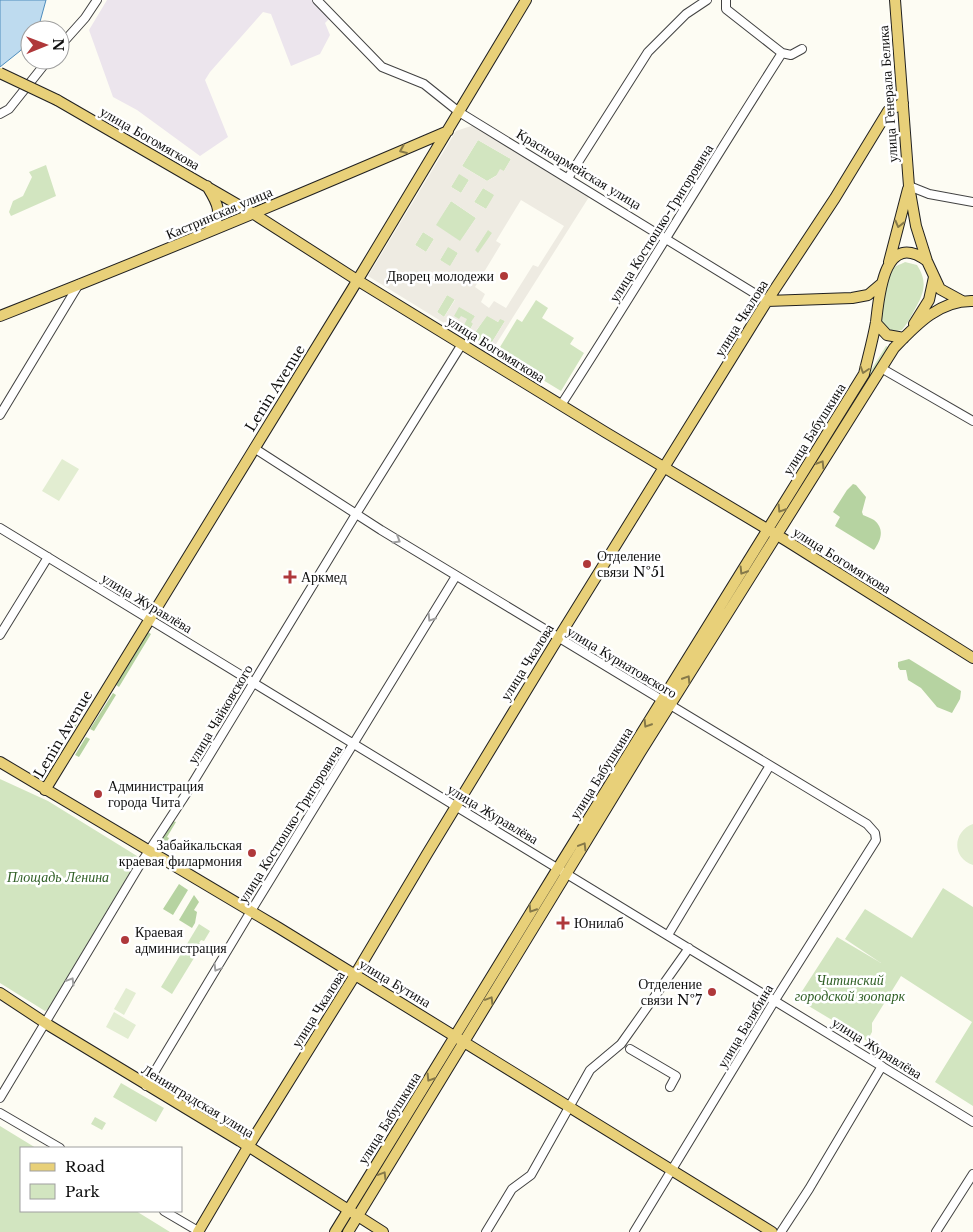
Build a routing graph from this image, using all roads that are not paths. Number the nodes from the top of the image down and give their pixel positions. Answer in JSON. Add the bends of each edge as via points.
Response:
{"nodes":[{"id":1,"x":97,"y":0,"type":"edge"},
{"id":2,"x":317,"y":0,"type":"edge"},
{"id":3,"x":526,"y":0,"type":"edge"},
{"id":4,"x":707,"y":0,"type":"edge"},
{"id":5,"x":726,"y":0,"type":"edge"},
{"id":6,"x":895,"y":0,"type":"edge"},
{"id":7,"x":70,"y":35,"type":"edge"},
{"id":8,"x":802,"y":50,"type":"dead end"},
{"id":9,"x":782,"y":53,"type":"junction"},
{"id":10,"x":40,"y":70,"type":"edge"},
{"id":11,"x":0,"y":74,"type":"edge"},
{"id":12,"x":903,"y":103,"type":"junction"},
{"id":13,"x":459,"y":112,"type":"junction"},
{"id":14,"x":0,"y":114,"type":"edge"},
{"id":15,"x":448,"y":131,"type":"junction"},
{"id":16,"x":568,"y":178,"type":"junction"},
{"id":17,"x":206,"y":185,"type":"junction"},
{"id":18,"x":909,"y":186,"type":"junction"},
{"id":19,"x":973,"y":202,"type":"edge"},
{"id":20,"x":254,"y":214,"type":"junction"},
{"id":21,"x":208,"y":233,"type":"junction"},
{"id":22,"x":667,"y":239,"type":"junction"},
{"id":23,"x":926,"y":261,"type":"junction"},
{"id":24,"x":889,"y":262,"type":"junction"},
{"id":25,"x":934,"y":277,"type":"junction"},
{"id":26,"x":357,"y":280,"type":"junction"},
{"id":27,"x":80,"y":284,"type":"junction"},
{"id":28,"x":881,"y":284,"type":"junction"},
{"id":29,"x":852,"y":298,"type":"junction"},
{"id":30,"x":767,"y":301,"type":"junction"},
{"id":31,"x":968,"y":301,"type":"edge"},
{"id":32,"x":877,"y":312,"type":"junction"},
{"id":33,"x":0,"y":316,"type":"edge"},
{"id":34,"x":876,"y":323,"type":"junction"},
{"id":35,"x":904,"y":338,"type":"junction"},
{"id":36,"x":462,"y":344,"type":"junction"},
{"id":37,"x":881,"y":368,"type":"junction"},
{"id":38,"x":561,"y":405,"type":"junction"},
{"id":39,"x":0,"y":415,"type":"edge"},
{"id":40,"x":973,"y":421,"type":"edge"},
{"id":41,"x":254,"y":448,"type":"junction"},
{"id":42,"x":664,"y":468,"type":"junction"},
{"id":43,"x":356,"y":514,"type":"junction"},
{"id":44,"x":0,"y":528,"type":"edge"},
{"id":45,"x":772,"y":532,"type":"junction"},
{"id":46,"x":48,"y":557,"type":"junction"},
{"id":47,"x":456,"y":576,"type":"junction"},
{"id":48,"x":149,"y":619,"type":"junction"},
{"id":49,"x":0,"y":635,"type":"edge"},
{"id":50,"x":558,"y":638,"type":"junction"},
{"id":51,"x":973,"y":658,"type":"edge"},
{"id":52,"x":254,"y":682,"type":"junction"},
{"id":53,"x":666,"y":703,"type":"junction"},
{"id":54,"x":354,"y":744,"type":"junction"},
{"id":55,"x":0,"y":762,"type":"edge"},
{"id":56,"x":769,"y":767,"type":"junction"},
{"id":57,"x":45,"y":790,"type":"junction"},
{"id":58,"x":456,"y":806,"type":"junction"},
{"id":59,"x":875,"y":833,"type":"joint"},
{"id":60,"x":150,"y":852,"type":"junction"},
{"id":61,"x":562,"y":870,"type":"junction"},
{"id":62,"x":251,"y":911,"type":"junction"},
{"id":63,"x":668,"y":936,"type":"junction"},
{"id":64,"x":689,"y":948,"type":"junction"},
{"id":65,"x":355,"y":975,"type":"junction"},
{"id":66,"x":0,"y":993,"type":"edge"},
{"id":67,"x":775,"y":1000,"type":"junction"},
{"id":68,"x":45,"y":1022,"type":"junction"},
{"id":69,"x":460,"y":1039,"type":"junction"},
{"id":70,"x":630,"y":1049,"type":"dead end"},
{"id":71,"x":882,"y":1066,"type":"junction"},
{"id":72,"x":146,"y":1086,"type":"junction"},
{"id":73,"x":670,"y":1087,"type":"dead end"},
{"id":74,"x":0,"y":1098,"type":"edge"},
{"id":75,"x":568,"y":1106,"type":"junction"},
{"id":76,"x":0,"y":1113,"type":"edge"},
{"id":77,"x":973,"y":1122,"type":"edge"},
{"id":78,"x":248,"y":1146,"type":"junction"},
{"id":79,"x":58,"y":1147,"type":"edge"},
{"id":80,"x":672,"y":1171,"type":"junction"},
{"id":81,"x":973,"y":1174,"type":"edge"},
{"id":82,"x":166,"y":1212,"type":"edge"},
{"id":83,"x":353,"y":1214,"type":"junction"},
{"id":84,"x":198,"y":1231,"type":"edge"},
{"id":85,"x":335,"y":1232,"type":"edge"},
{"id":86,"x":348,"y":1232,"type":"edge"},
{"id":87,"x":383,"y":1232,"type":"edge"},
{"id":88,"x":486,"y":1232,"type":"edge"},
{"id":89,"x":634,"y":1232,"type":"edge"},
{"id":90,"x":772,"y":1232,"type":"edge"},
{"id":91,"x":781,"y":1232,"type":"edge"},
{"id":92,"x":936,"y":1232,"type":"edge"}],
"edges":[{"from":1,"to":7,"type":"street"},
{"from":2,"to":13,"type":"street","name":"Красноармейская улица","via":[[382,67],[424,84]]},
{"from":3,"to":13,"type":"main road","name":"Lenin Avenue"},
{"from":4,"to":16,"type":"street","via":[[686,14],[648,52]]},
{"from":5,"to":9,"type":"street","via":[[726,9]]},
{"from":6,"to":12,"type":"main road","name":"улица Генерала Белика"},
{"from":8,"to":9,"type":"street","via":[[790,55]]},
{"from":9,"to":22,"type":"street","name":"улица Костюшко-Григоровича"},
{"from":10,"to":14,"type":"street","via":[[9,109]]},
{"from":11,"to":17,"type":"main road","name":"улица Богомягкова","bridge":true,"via":[[57,100]]},
{"from":12,"to":18,"type":"main road","name":"улица Генерала Белика"},
{"from":12,"to":30,"type":"main road","name":"улица Чкалова","via":[[888,111]]},
{"from":13,"to":15,"type":"main road","name":"Lenin Avenue"},
{"from":13,"to":16,"type":"street","name":"Красноармейская улица"},
{"from":15,"to":20,"type":"main road","name":"Кастринская улица","one_way":true},
{"from":15,"to":26,"type":"main road","name":"Lenin Avenue"},
{"from":16,"to":22,"type":"street","name":"Красноармейская улица"},
{"from":17,"to":20,"type":"main road","name":"улица Богомягкова"},
{"from":17,"to":21,"type":"main road","via":[[219,214]]},
{"from":18,"to":19,"type":"street","via":[[929,194]]},
{"from":18,"to":23,"type":"main road"},
{"from":18,"to":24,"type":"main road","name":"улица Бабушкина","one_way":true},
{"from":20,"to":21,"type":"main road","name":"Кастринская улица"},
{"from":20,"to":26,"type":"main road","name":"улица Богомягкова"},
{"from":21,"to":27,"type":"main road","name":"Кастринская улица"},
{"from":22,"to":30,"type":"street","name":"Красноармейская улица"},
{"from":22,"to":38,"type":"street","name":"улица Костюшко-Григоровича"},
{"from":23,"to":24,"type":"main road","via":[[907,253],[895,256]]},
{"from":23,"to":25,"type":"main road"},
{"from":24,"to":28,"type":"main road","name":"улица Бабушкина"},
{"from":25,"to":31,"type":"main road","via":[[940,288]]},
{"from":25,"to":35,"type":"main road","via":[[929,300]]},
{"from":26,"to":36,"type":"main road","name":"улица Богомягкова"},
{"from":26,"to":41,"type":"main road","name":"Lenin Avenue"},
{"from":27,"to":33,"type":"main road","name":"Кастринская улица"},
{"from":27,"to":39,"type":"street"},
{"from":28,"to":29,"type":"main road","via":[[868,295]]},
{"from":28,"to":32,"type":"main road","name":"улица Бабушкина"},
{"from":29,"to":30,"type":"main road"},
{"from":29,"to":32,"type":"main road","via":[[869,302]]},
{"from":30,"to":42,"type":"main road","name":"улица Чкалова"},
{"from":31,"to":35,"type":"main road","via":[[942,307]]},
{"from":32,"to":34,"type":"main road","name":"улица Бабушкина"},
{"from":34,"to":35,"type":"main road","via":[[887,335]]},
{"from":34,"to":45,"type":"main road","name":"улица Бабушкина","one_way":true,"via":[[864,374]]},
{"from":35,"to":37,"type":"main road","name":"улица Бабушкина"},
{"from":36,"to":38,"type":"main road","name":"улица Богомягкова"},
{"from":36,"to":43,"type":"street","name":"улица Чайковского"},
{"from":37,"to":40,"type":"street"},
{"from":45,"to":37,"type":"main road","name":"улица Бабушкина","one_way":true},
{"from":38,"to":42,"type":"main road","name":"улица Богомягкова"},
{"from":41,"to":43,"type":"street","name":"улица Курнатовского"},
{"from":41,"to":48,"type":"main road","name":"Lenin Avenue"},
{"from":42,"to":45,"type":"main road","name":"улица Богомягкова"},
{"from":42,"to":50,"type":"main road","name":"улица Чкалова"},
{"from":43,"to":47,"type":"street","name":"улица Курнатовского","one_way":true},
{"from":43,"to":52,"type":"street","name":"улица Чайковского"},
{"from":44,"to":46,"type":"street","name":"улица Журавлёва"},
{"from":45,"to":51,"type":"main road","name":"улица Богомягкова"},
{"from":45,"to":53,"type":"main road","name":"улица Бабушкина"},
{"from":46,"to":48,"type":"street","name":"улица Журавлёва"},
{"from":46,"to":49,"type":"street"},
{"from":47,"to":50,"type":"street","name":"улица Курнатовского"},
{"from":47,"to":54,"type":"street","name":"улица Костюшко-Григоровича","one_way":true},
{"from":48,"to":52,"type":"street","name":"улица Журавлёва"},
{"from":48,"to":57,"type":"main road","name":"Lenin Avenue"},
{"from":50,"to":53,"type":"street","name":"улица Курнатовского"},
{"from":50,"to":58,"type":"main road","name":"улица Чкалова"},
{"from":52,"to":54,"type":"street","name":"улица Журавлёва"},
{"from":52,"to":60,"type":"street","name":"улица Чайковского"},
{"from":53,"to":56,"type":"street","name":"улица Курнатовского"},
{"from":53,"to":61,"type":"main road","name":"улица Бабушкина"},
{"from":54,"to":58,"type":"street","name":"улица Журавлёва"},
{"from":54,"to":62,"type":"street","name":"улица Костюшко-Григоровича"},
{"from":55,"to":57,"type":"main road","name":"улица Бутина"},
{"from":56,"to":59,"type":"street","name":"улица Курнатовского","via":[[866,824]]},
{"from":56,"to":63,"type":"street"},
{"from":57,"to":60,"type":"main road","name":"улица Бутина"},
{"from":58,"to":61,"type":"street","name":"улица Журавлёва"},
{"from":58,"to":65,"type":"main road","name":"улица Чкалова"},
{"from":59,"to":67,"type":"street","name":"улица Балябина","via":[[876,840]]},
{"from":60,"to":62,"type":"main road","name":"улица Бутина"},
{"from":68,"to":60,"type":"street","name":"улица Чайковского","one_way":true},
{"from":61,"to":63,"type":"street","name":"улица Журавлёва"},
{"from":61,"to":69,"type":"main road","name":"улица Бабушкина"},
{"from":62,"to":65,"type":"main road","name":"улица Бутина"},
{"from":62,"to":72,"type":"street","name":"улица Костюшко-Григоровича","one_way":true},
{"from":63,"to":64,"type":"street","name":"улица Журавлёва"},
{"from":64,"to":67,"type":"street","name":"улица Журавлёва"},
{"from":64,"to":75,"type":"street","via":[[620,1044],[590,1070]]},
{"from":65,"to":69,"type":"main road","name":"улица Бутина"},
{"from":65,"to":78,"type":"main road","name":"улица Чкалова"},
{"from":66,"to":68,"type":"main road","name":"Ленинградская улица"},
{"from":67,"to":71,"type":"street","name":"улица Журавлёва"},
{"from":67,"to":80,"type":"street","name":"улица Балябина"},
{"from":68,"to":72,"type":"main road","name":"Ленинградская улица"},
{"from":68,"to":74,"type":"street","name":"улица Чайковского"},
{"from":69,"to":75,"type":"main road","name":"улица Бутина"},
{"from":69,"to":83,"type":"main road","name":"улица Бабушкина"},
{"from":70,"to":73,"type":"street","via":[[676,1076]]},
{"from":71,"to":77,"type":"street","name":"улица Журавлёва"},
{"from":71,"to":91,"type":"street"},
{"from":72,"to":78,"type":"main road","name":"Ленинградская улица"},
{"from":75,"to":80,"type":"main road","name":"улица Бутина"},
{"from":75,"to":88,"type":"street","via":[[531,1175],[512,1189]]},
{"from":76,"to":79,"type":"street"},
{"from":78,"to":83,"type":"main road","name":"Ленинградская улица"},
{"from":78,"to":84,"type":"main road","name":"улица Чкалова"},
{"from":80,"to":89,"type":"street","name":"улица Балябина"},
{"from":80,"to":90,"type":"main road","name":"улица Бутина"},
{"from":81,"to":92,"type":"street"},
{"from":82,"to":84,"type":"street"},
{"from":83,"to":85,"type":"main road","name":"улица Бабушкина"},
{"from":83,"to":86,"type":"main road","name":"улица Бабушкина"},
{"from":83,"to":87,"type":"main road","name":"Ленинградская улица"}]}
